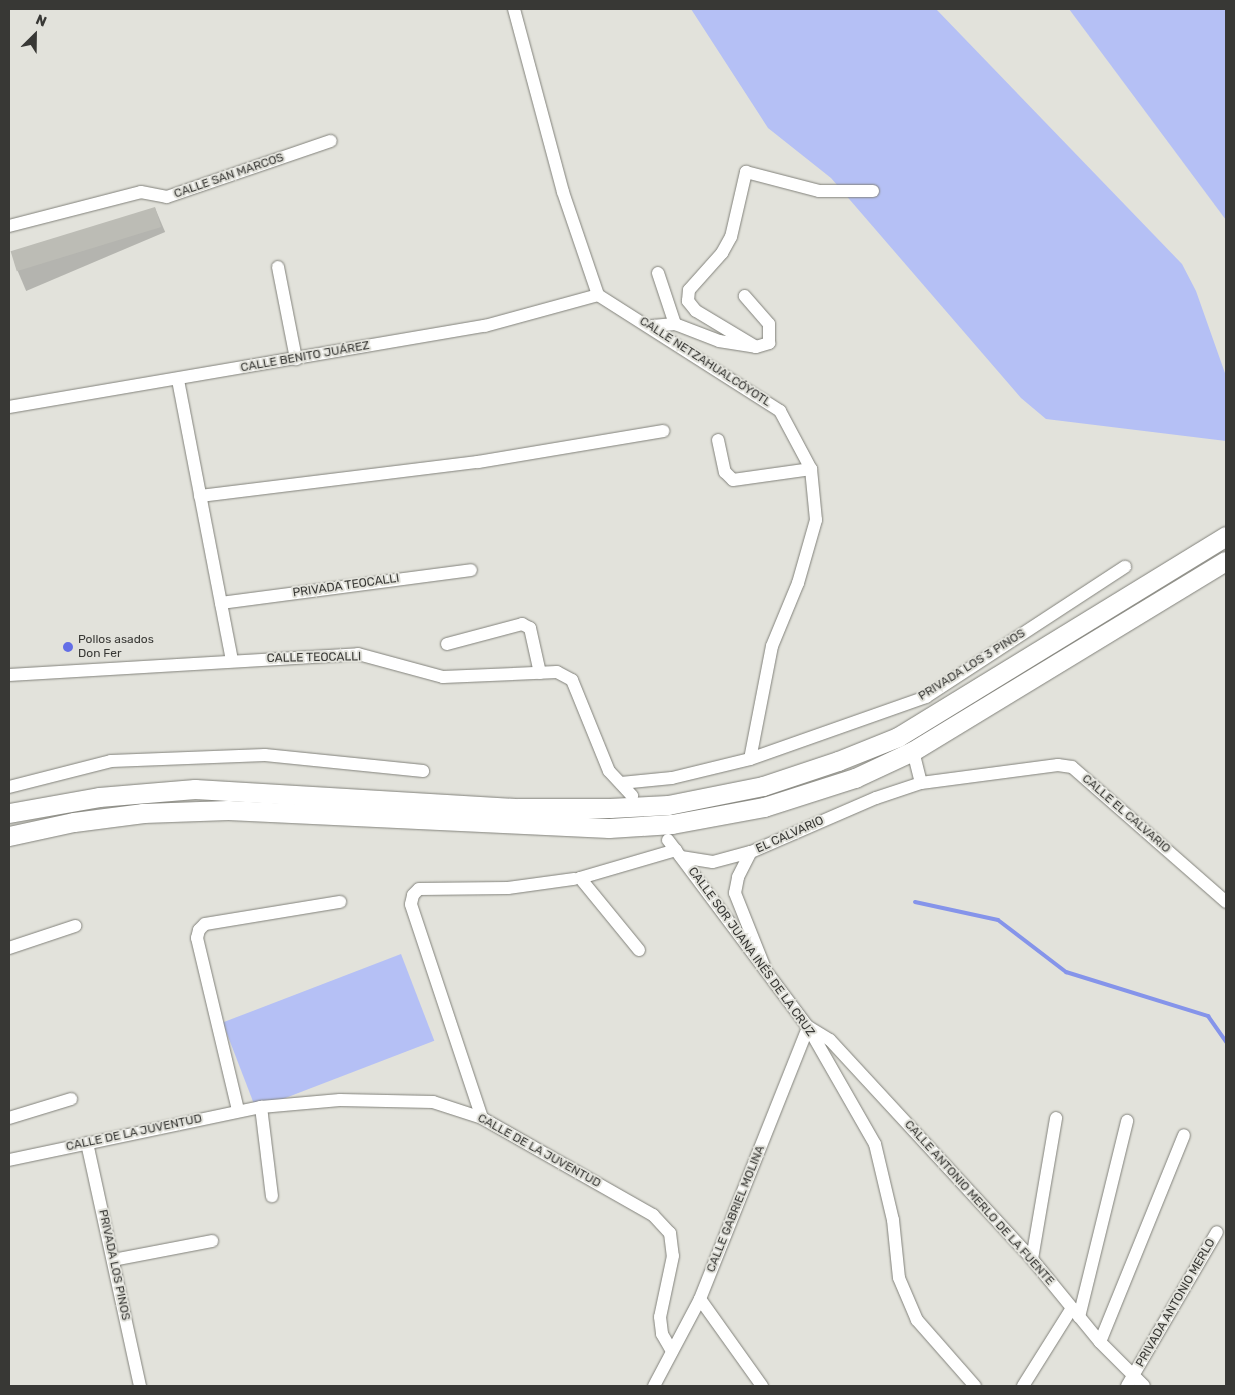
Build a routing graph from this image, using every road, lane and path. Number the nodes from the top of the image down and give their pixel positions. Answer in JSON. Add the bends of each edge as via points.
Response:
{"nodes":[{"id":1,"x":514,"y":9,"type":"edge"},
{"id":2,"x":331,"y":141,"type":"dead end"},
{"id":3,"x":873,"y":191,"type":"dead end"},
{"id":4,"x":9,"y":226,"type":"edge"},
{"id":5,"x":278,"y":266,"type":"dead end"},
{"id":6,"x":658,"y":273,"type":"dead end"},
{"id":7,"x":598,"y":295,"type":"junction"},
{"id":8,"x":745,"y":296,"type":"dead end"},
{"id":9,"x":675,"y":324,"type":"junction"},
{"id":10,"x":652,"y":326,"type":"junction"},
{"id":11,"x":756,"y":347,"type":"junction"},
{"id":12,"x":296,"y":359,"type":"junction"},
{"id":13,"x":178,"y":380,"type":"junction"},
{"id":14,"x":9,"y":407,"type":"edge"},
{"id":15,"x":663,"y":431,"type":"dead end"},
{"id":16,"x":718,"y":440,"type":"dead end"},
{"id":17,"x":811,"y":469,"type":"junction"},
{"id":18,"x":200,"y":496,"type":"junction"},
{"id":19,"x":1226,"y":536,"type":"edge"},
{"id":20,"x":1226,"y":561,"type":"edge"},
{"id":21,"x":1125,"y":567,"type":"dead end"},
{"id":22,"x":471,"y":570,"type":"dead end"},
{"id":23,"x":221,"y":603,"type":"junction"},
{"id":24,"x":447,"y":644,"type":"dead end"},
{"id":25,"x":232,"y":660,"type":"junction"},
{"id":26,"x":540,"y":673,"type":"junction"},
{"id":27,"x":9,"y":675,"type":"edge"},
{"id":28,"x":914,"y":751,"type":"junction"},
{"id":29,"x":750,"y":759,"type":"junction"},
{"id":30,"x":423,"y":771,"type":"dead end"},
{"id":31,"x":621,"y":783,"type":"junction"},
{"id":32,"x":921,"y":783,"type":"junction"},
{"id":33,"x":9,"y":787,"type":"edge"},
{"id":34,"x":632,"y":796,"type":"dead end"},
{"id":35,"x":9,"y":813,"type":"edge"},
{"id":36,"x":9,"y":836,"type":"edge"},
{"id":37,"x":675,"y":849,"type":"junction"},
{"id":38,"x":751,"y":852,"type":"junction"},
{"id":39,"x":574,"y":879,"type":"dead end"},
{"id":40,"x":340,"y":902,"type":"dead end"},
{"id":41,"x":1226,"y":902,"type":"edge"},
{"id":42,"x":75,"y":926,"type":"dead end"},
{"id":43,"x":9,"y":948,"type":"edge"},
{"id":44,"x":639,"y":950,"type":"dead end"},
{"id":45,"x":766,"y":971,"type":"junction"},
{"id":46,"x":808,"y":1027,"type":"junction"},
{"id":47,"x":71,"y":1099,"type":"dead end"},
{"id":48,"x":261,"y":1106,"type":"junction"},
{"id":49,"x":238,"y":1110,"type":"junction"},
{"id":50,"x":9,"y":1118,"type":"edge"},
{"id":51,"x":482,"y":1118,"type":"junction"},
{"id":52,"x":1056,"y":1118,"type":"dead end"},
{"id":53,"x":1127,"y":1120,"type":"dead end"},
{"id":54,"x":1184,"y":1135,"type":"dead end"},
{"id":55,"x":87,"y":1143,"type":"junction"},
{"id":56,"x":9,"y":1160,"type":"edge"},
{"id":57,"x":272,"y":1196,"type":"dead end"},
{"id":58,"x":1217,"y":1232,"type":"dead end"},
{"id":59,"x":212,"y":1241,"type":"dead end"},
{"id":60,"x":113,"y":1260,"type":"junction"},
{"id":61,"x":1032,"y":1260,"type":"junction"},
{"id":62,"x":700,"y":1299,"type":"junction"},
{"id":63,"x":1076,"y":1313,"type":"junction"},
{"id":64,"x":1100,"y":1342,"type":"junction"},
{"id":65,"x":672,"y":1351,"type":"junction"},
{"id":66,"x":1131,"y":1381,"type":"edge"},
{"id":67,"x":140,"y":1386,"type":"edge"},
{"id":68,"x":654,"y":1386,"type":"edge"},
{"id":69,"x":762,"y":1386,"type":"edge"},
{"id":70,"x":975,"y":1386,"type":"edge"},
{"id":71,"x":1023,"y":1386,"type":"edge"},
{"id":72,"x":1144,"y":1386,"type":"edge"}],
"edges":[{"from":1,"to":7,"type":"street","via":[[563,192]]},
{"from":2,"to":4,"type":"street","name":"CALLE SAN MARCOS","via":[[167,196],[141,192]]},
{"from":3,"to":11,"type":"street","via":[[819,191],[746,172],[731,237],[722,253],[689,290],[688,301],[696,310]]},
{"from":5,"to":12,"type":"street"},
{"from":6,"to":9,"type":"street"},
{"from":7,"to":10,"type":"street","name":"CALLE NETZAHUALCÓYOTL"},
{"from":7,"to":12,"type":"street","name":"CALLE BENITO JUÁREZ","via":[[485,326]]},
{"from":8,"to":11,"type":"street","via":[[769,324],[769,343]]},
{"from":9,"to":10,"type":"street"},
{"from":9,"to":11,"type":"street","via":[[719,342]]},
{"from":10,"to":17,"type":"street","name":"CALLE NETZAHUALCÓYOTL","via":[[780,410]]},
{"from":12,"to":13,"type":"street","name":"CALLE BENITO JUÁREZ"},
{"from":13,"to":14,"type":"street","name":"CALLE BENITO JUÁREZ"},
{"from":13,"to":18,"type":"street"},
{"from":15,"to":18,"type":"street","via":[[478,462]]},
{"from":16,"to":17,"type":"street","via":[[725,472],[733,480]]},
{"from":17,"to":29,"type":"street","name":"CALLE NETZAHUALCÓYOTL","via":[[816,520],[798,583],[772,646]]},
{"from":18,"to":23,"type":"street"},
{"from":19,"to":35,"type":"highway","via":[[898,736],[838,761],[763,786],[668,805],[610,808],[518,808],[195,789],[99,797]]},
{"from":20,"to":28,"type":"highway"},
{"from":21,"to":29,"type":"street","name":"PRIVADA LOS 3 PINOS","via":[[926,697]]},
{"from":22,"to":23,"type":"street","name":"PRIVADA TEOCALLI"},
{"from":23,"to":25,"type":"street"},
{"from":24,"to":26,"type":"street","via":[[522,624],[530,628]]},
{"from":25,"to":26,"type":"street","name":"CALLE TEOCALLI","via":[[358,654],[443,677]]},
{"from":25,"to":27,"type":"street","name":"CALLE TEOCALLI"},
{"from":26,"to":31,"type":"street","name":"CALLE TEOCALLI","via":[[556,672],[572,680],[609,771]]},
{"from":28,"to":32,"type":"street"},
{"from":28,"to":36,"type":"highway","via":[[854,778],[764,807],[672,824],[580,827],[228,810],[143,813],[74,822]]},
{"from":29,"to":31,"type":"street","name":"PRIVADA LOS 3 PINOS","via":[[672,778]]},
{"from":30,"to":33,"type":"street","via":[[265,755],[110,761]]},
{"from":31,"to":34,"type":"street","name":"CALLE TEOCALLI"},
{"from":32,"to":38,"type":"street","name":"EL CALVARIO","via":[[876,798]]},
{"from":32,"to":41,"type":"street","name":"CALLE EL CALVARIO","via":[[1058,765],[1072,767]]},
{"from":37,"to":38,"type":"street","via":[[713,862]]},
{"from":37,"to":44,"type":"street","via":[[580,878]]},
{"from":37,"to":45,"type":"street","name":"CALLE SOR JUANA INÉS DE LA CRUZ"},
{"from":38,"to":45,"type":"street","name":"EL CALVARIO","via":[[738,877],[735,893]]},
{"from":39,"to":51,"type":"street","via":[[508,888],[419,889],[413,895],[411,904]]},
{"from":40,"to":49,"type":"street","via":[[205,924],[199,930],[196,938]]},
{"from":42,"to":43,"type":"street"},
{"from":45,"to":46,"type":"street","name":"CALLE SOR JUANA INÉS DE LA CRUZ"},
{"from":46,"to":61,"type":"street","name":"CALLE ANTONIO MERLO DE LA FUENTE","via":[[830,1040]]},
{"from":46,"to":62,"type":"street","name":"CALLE GABRIEL MOLINA"},
{"from":46,"to":70,"type":"street","name":"CALLE SOR JUANA INÉS DE LA CRUZ","via":[[875,1144],[893,1220],[899,1278],[917,1320]]},
{"from":47,"to":50,"type":"street"},
{"from":48,"to":49,"type":"street","name":"CALLE DE LA JUVENTUD"},
{"from":48,"to":51,"type":"street","name":"CALLE DE LA JUVENTUD","via":[[340,1100],[433,1102]]},
{"from":48,"to":57,"type":"street"},
{"from":49,"to":55,"type":"street","name":"CALLE DE LA JUVENTUD"},
{"from":51,"to":65,"type":"street","name":"CALLE DE LA JUVENTUD","via":[[653,1215],[670,1233],[673,1256],[660,1317],[662,1334]]},
{"from":52,"to":61,"type":"street"},
{"from":53,"to":63,"type":"street"},
{"from":54,"to":64,"type":"street"},
{"from":55,"to":56,"type":"street","name":"CALLE DE LA JUVENTUD"},
{"from":55,"to":60,"type":"street","name":"PRIVADA LOS PINOS"},
{"from":58,"to":66,"type":"street","name":"PRIVADA ANTONIO MERLO"},
{"from":59,"to":60,"type":"street"},
{"from":60,"to":67,"type":"street","name":"PRIVADA LOS PINOS"},
{"from":61,"to":63,"type":"street","name":"CALLE ANTONIO MERLO DE LA FUENTE"},
{"from":62,"to":65,"type":"street","name":"CALLE GABRIEL MOLINA"},
{"from":62,"to":69,"type":"street"},
{"from":63,"to":64,"type":"street","name":"CALLE ANTONIO MERLO DE LA FUENTE"},
{"from":63,"to":71,"type":"street"},
{"from":64,"to":66,"type":"street","name":"CALLE ANTONIO MERLO DE LA FUENTE"},
{"from":65,"to":68,"type":"street","name":"CALLE GABRIEL MOLINA"},
{"from":66,"to":72,"type":"street","name":"CALLE ANTONIO MERLO DE LA FUENTE"}]}
